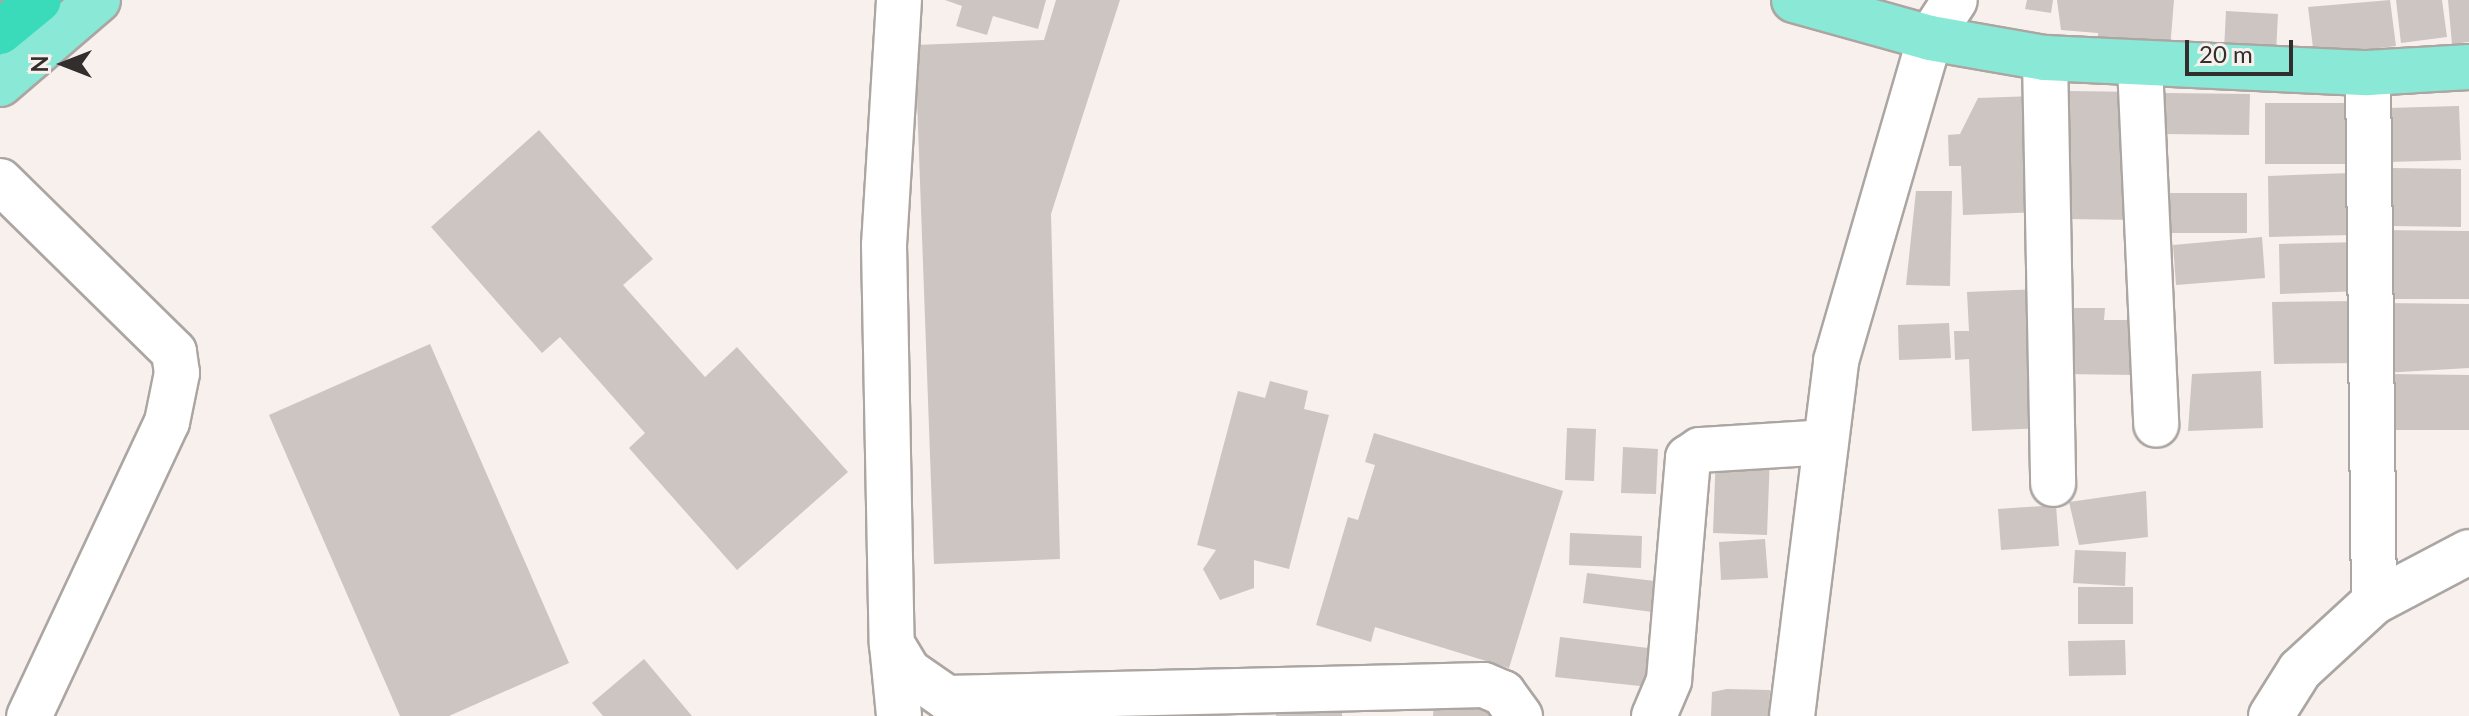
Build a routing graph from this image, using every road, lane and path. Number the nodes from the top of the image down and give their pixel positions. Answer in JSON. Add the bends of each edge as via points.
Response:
{"nodes":[{"id":1,"x":39,"y":0,"type":"edge"},
{"id":2,"x":98,"y":0,"type":"edge"},
{"id":3,"x":899,"y":0,"type":"edge"},
{"id":4,"x":1794,"y":0,"type":"edge"},
{"id":5,"x":1955,"y":0,"type":"edge"},
{"id":6,"x":0,"y":32,"type":"edge"},
{"id":7,"x":1930,"y":38,"type":"junction"},
{"id":8,"x":2045,"y":58,"type":"junction"},
{"id":9,"x":2140,"y":66,"type":"junction"},
{"id":10,"x":2469,"y":67,"type":"edge"},
{"id":11,"x":2368,"y":73,"type":"junction"},
{"id":12,"x":0,"y":84,"type":"edge"},
{"id":13,"x":0,"y":181,"type":"edge"},
{"id":14,"x":2156,"y":425,"type":"dead end"},
{"id":15,"x":1826,"y":442,"type":"junction"},
{"id":16,"x":2053,"y":484,"type":"dead end"},
{"id":17,"x":2469,"y":552,"type":"edge"},
{"id":18,"x":2374,"y":602,"type":"junction"},
{"id":19,"x":892,"y":644,"type":"junction"},
{"id":20,"x":29,"y":716,"type":"edge"},
{"id":21,"x":899,"y":716,"type":"edge"},
{"id":22,"x":1520,"y":716,"type":"edge"},
{"id":23,"x":1654,"y":716,"type":"edge"},
{"id":24,"x":1792,"y":716,"type":"edge"},
{"id":25,"x":2271,"y":716,"type":"edge"}],
"edges":[{"from":1,"to":6,"type":"highway"},
{"from":2,"to":12,"type":"main road"},
{"from":3,"to":19,"type":"street","via":[[884,245]]},
{"from":4,"to":7,"type":"main road"},
{"from":5,"to":7,"type":"street"},
{"from":7,"to":8,"type":"main road"},
{"from":7,"to":15,"type":"street","via":[[1836,361]]},
{"from":8,"to":9,"type":"main road"},
{"from":8,"to":16,"type":"street"},
{"from":9,"to":11,"type":"main road"},
{"from":9,"to":14,"type":"street"},
{"from":10,"to":11,"type":"main road"},
{"from":11,"to":18,"type":"street"},
{"from":13,"to":20,"type":"street","via":[[174,352],[177,373],[167,422]]},
{"from":15,"to":23,"type":"street","via":[[1700,450],[1688,458],[1669,680]]},
{"from":15,"to":24,"type":"street"},
{"from":17,"to":18,"type":"street"},
{"from":18,"to":25,"type":"street","via":[[2300,670]]},
{"from":19,"to":21,"type":"street"},
{"from":19,"to":22,"type":"street","via":[[908,671],[947,698],[1484,685],[1503,693]]}]}
